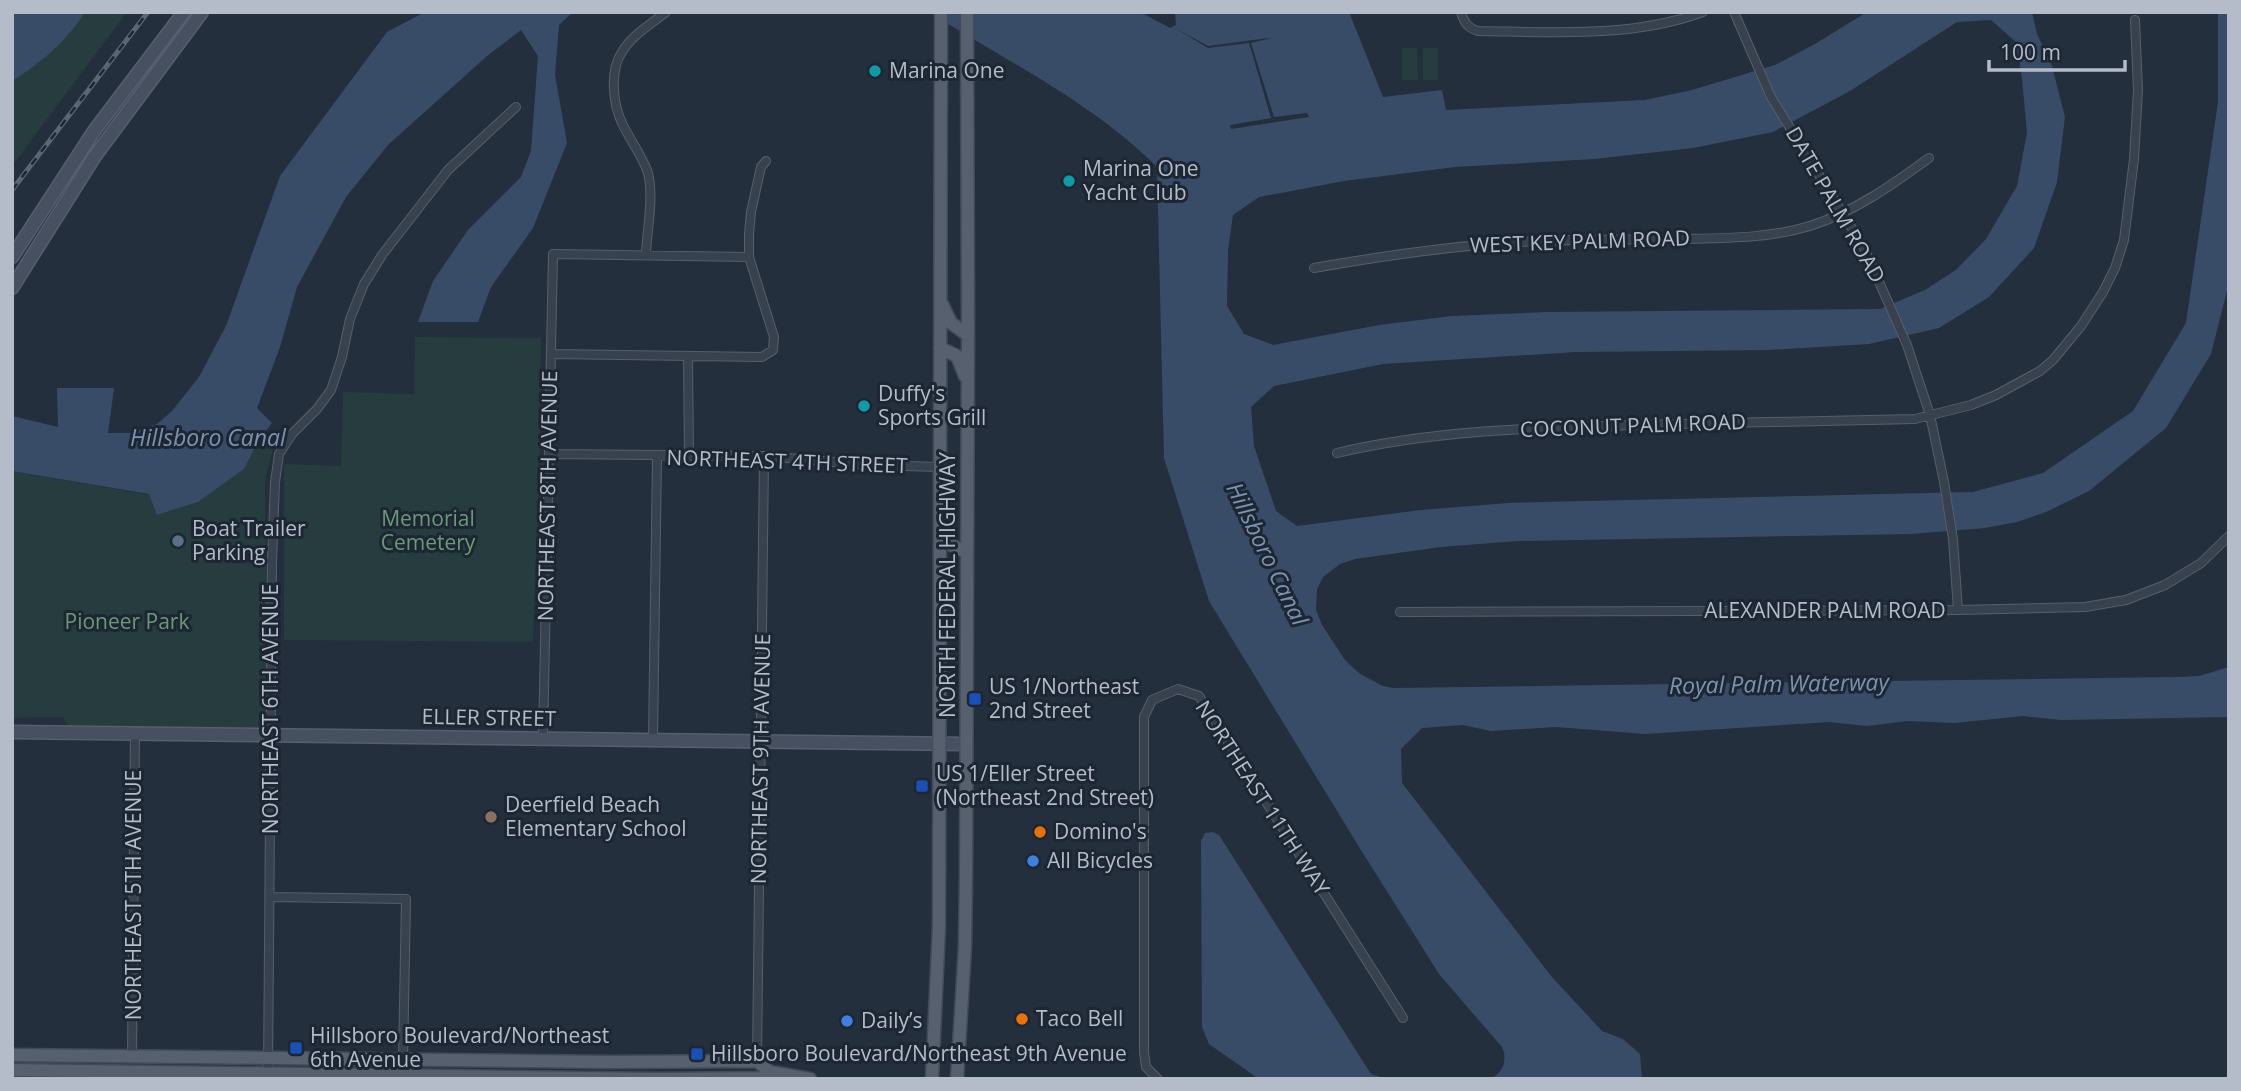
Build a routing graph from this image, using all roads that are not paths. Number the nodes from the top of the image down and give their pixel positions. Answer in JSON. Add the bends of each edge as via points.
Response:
{"nodes":[{"id":1,"x":184,"y":12,"type":"edge"},
{"id":2,"x":202,"y":12,"type":"edge"},
{"id":3,"x":666,"y":12,"type":"edge"},
{"id":4,"x":941,"y":12,"type":"edge"},
{"id":5,"x":967,"y":12,"type":"edge"},
{"id":6,"x":1461,"y":12,"type":"edge"},
{"id":7,"x":1703,"y":12,"type":"edge"},
{"id":8,"x":1734,"y":12,"type":"edge"},
{"id":9,"x":2135,"y":20,"type":"dead end"},
{"id":10,"x":516,"y":107,"type":"dead end"},
{"id":11,"x":1929,"y":158,"type":"dead end"},
{"id":12,"x":766,"y":161,"type":"dead end"},
{"id":13,"x":40,"y":212,"type":"junction"},
{"id":14,"x":1843,"y":213,"type":"junction"},
{"id":15,"x":12,"y":241,"type":"edge"},
{"id":16,"x":40,"y":243,"type":"junction"},
{"id":17,"x":646,"y":254,"type":"junction"},
{"id":18,"x":12,"y":257,"type":"edge"},
{"id":19,"x":750,"y":257,"type":"junction"},
{"id":20,"x":1314,"y":268,"type":"dead end"},
{"id":21,"x":12,"y":288,"type":"edge"},
{"id":22,"x":941,"y":301,"type":"junction"},
{"id":23,"x":968,"y":335,"type":"junction"},
{"id":24,"x":940,"y":348,"type":"junction"},
{"id":25,"x":551,"y":354,"type":"junction"},
{"id":26,"x":688,"y":357,"type":"junction"},
{"id":27,"x":968,"y":382,"type":"junction"},
{"id":28,"x":1930,"y":415,"type":"junction"},
{"id":29,"x":1337,"y":453,"type":"dead end"},
{"id":30,"x":549,"y":454,"type":"junction"},
{"id":31,"x":764,"y":456,"type":"junction"},
{"id":32,"x":657,"y":457,"type":"junction"},
{"id":33,"x":689,"y":457,"type":"junction"},
{"id":34,"x":940,"y":467,"type":"junction"},
{"id":35,"x":940,"y":521,"type":"junction"},
{"id":36,"x":2229,"y":536,"type":"edge"},
{"id":37,"x":967,"y":552,"type":"junction"},
{"id":38,"x":1958,"y":610,"type":"junction"},
{"id":39,"x":1400,"y":612,"type":"dead end"},
{"id":40,"x":12,"y":732,"type":"edge"},
{"id":41,"x":135,"y":733,"type":"junction"},
{"id":42,"x":271,"y":734,"type":"junction"},
{"id":43,"x":543,"y":738,"type":"junction"},
{"id":44,"x":653,"y":739,"type":"junction"},
{"id":45,"x":761,"y":741,"type":"junction"},
{"id":46,"x":940,"y":744,"type":"junction"},
{"id":47,"x":966,"y":744,"type":"junction"},
{"id":48,"x":270,"y":897,"type":"junction"},
{"id":49,"x":1403,"y":1018,"type":"dead end"},
{"id":50,"x":12,"y":1055,"type":"edge"},
{"id":51,"x":132,"y":1056,"type":"junction"},
{"id":52,"x":268,"y":1058,"type":"junction"},
{"id":53,"x":403,"y":1060,"type":"junction"},
{"id":54,"x":457,"y":1061,"type":"junction"},
{"id":55,"x":757,"y":1061,"type":"junction"},
{"id":56,"x":611,"y":1062,"type":"junction"},
{"id":57,"x":12,"y":1070,"type":"edge"},
{"id":58,"x":770,"y":1072,"type":"junction"},
{"id":59,"x":130,"y":1075,"type":"edge"},
{"id":60,"x":268,"y":1076,"type":"edge"},
{"id":61,"x":438,"y":1076,"type":"junction"},
{"id":62,"x":403,"y":1077,"type":"edge"},
{"id":63,"x":507,"y":1078,"type":"edge"},
{"id":64,"x":611,"y":1078,"type":"edge"},
{"id":65,"x":714,"y":1079,"type":"edge"},
{"id":66,"x":810,"y":1079,"type":"edge"},
{"id":67,"x":932,"y":1079,"type":"edge"},
{"id":68,"x":957,"y":1079,"type":"edge"},
{"id":69,"x":1158,"y":1079,"type":"edge"}],
"edges":[{"from":1,"to":13,"type":"street","via":[[94,131]]},
{"from":2,"to":16,"type":"street","via":[[95,156]]},
{"from":3,"to":17,"type":"street","via":[[620,53],[615,86],[621,121],[647,171]]},
{"from":4,"to":22,"type":"main road","name":"NORTH FEDERAL HIGHWAY"},
{"from":5,"to":23,"type":"main road","name":"NORTH FEDERAL HIGHWAY"},
{"from":6,"to":7,"type":"street","via":[[1463,21],[1478,32],[1625,30]]},
{"from":8,"to":14,"type":"street","name":"DATE PALM ROAD","via":[[1771,97]]},
{"from":9,"to":28,"type":"street","name":"COCONUT PALM ROAD","via":[[2137,120],[2124,240],[2103,292],[2081,326],[2040,371],[1971,405]]},
{"from":10,"to":42,"type":"street","name":"NORTHEAST 6TH AVENUE","via":[[448,170],[382,255],[350,319],[331,390],[279,454],[272,561]]},
{"from":11,"to":14,"type":"street","name":"WEST KEY PALM ROAD"},
{"from":12,"to":19,"type":"street","via":[[751,212]]},
{"from":13,"to":15,"type":"street"},
{"from":13,"to":16,"type":"street"},
{"from":13,"to":18,"type":"street"},
{"from":14,"to":20,"type":"street","name":"WEST KEY PALM ROAD","via":[[1802,228],[1753,236],[1461,246]]},
{"from":14,"to":28,"type":"street","name":"DATE PALM ROAD","via":[[1885,293]]},
{"from":16,"to":21,"type":"street"},
{"from":17,"to":19,"type":"street"},
{"from":17,"to":25,"type":"street","name":"NORTHEAST 8TH AVENUE","via":[[553,254]]},
{"from":19,"to":26,"type":"street","via":[[774,337],[773,350],[762,357]]},
{"from":22,"to":23,"type":"main road","via":[[951,323]]},
{"from":22,"to":24,"type":"main road","name":"NORTH FEDERAL HIGHWAY"},
{"from":23,"to":27,"type":"main road","name":"NORTH FEDERAL HIGHWAY"},
{"from":24,"to":27,"type":"main road","via":[[957,356]]},
{"from":24,"to":34,"type":"main road","name":"NORTH FEDERAL HIGHWAY"},
{"from":25,"to":26,"type":"street"},
{"from":25,"to":30,"type":"street","name":"NORTHEAST 8TH AVENUE"},
{"from":26,"to":33,"type":"street"},
{"from":27,"to":37,"type":"main road","name":"NORTH FEDERAL HIGHWAY"},
{"from":28,"to":29,"type":"street","name":"COCONUT PALM ROAD","via":[[1485,431]]},
{"from":28,"to":38,"type":"street","name":"DATE PALM ROAD","via":[[1953,538]]},
{"from":30,"to":32,"type":"street","name":"NORTHEAST 4TH STREET"},
{"from":30,"to":43,"type":"street","name":"NORTHEAST 8TH AVENUE"},
{"from":31,"to":33,"type":"street","name":"NORTHEAST 4TH STREET"},
{"from":31,"to":34,"type":"street","name":"NORTHEAST 4TH STREET"},
{"from":31,"to":45,"type":"street","name":"NORTHEAST 9TH AVENUE"},
{"from":32,"to":33,"type":"street","name":"NORTHEAST 4TH STREET"},
{"from":32,"to":44,"type":"street"},
{"from":34,"to":35,"type":"main road","name":"NORTH FEDERAL HIGHWAY"},
{"from":35,"to":37,"type":"main road","via":[[951,545]]},
{"from":35,"to":46,"type":"main road","name":"NORTH FEDERAL HIGHWAY"},
{"from":36,"to":38,"type":"street","name":"ALEXANDER PALM ROAD","via":[[2184,575],[2126,600],[2085,607]]},
{"from":37,"to":47,"type":"main road","name":"NORTH FEDERAL HIGHWAY"},
{"from":38,"to":39,"type":"street","name":"ALEXANDER PALM ROAD"},
{"from":40,"to":41,"type":"street","name":"ELLER STREET"},
{"from":41,"to":42,"type":"street","name":"ELLER STREET"},
{"from":41,"to":51,"type":"street","name":"NORTHEAST 5TH AVENUE"},
{"from":42,"to":43,"type":"street","name":"ELLER STREET"},
{"from":42,"to":48,"type":"street","name":"NORTHEAST 6TH AVENUE"},
{"from":43,"to":44,"type":"street","name":"ELLER STREET"},
{"from":44,"to":45,"type":"street","name":"ELLER STREET"},
{"from":45,"to":46,"type":"street","name":"ELLER STREET"},
{"from":45,"to":55,"type":"street","name":"NORTHEAST 9TH AVENUE"},
{"from":46,"to":47,"type":"street","name":"ELLER STREET"},
{"from":46,"to":67,"type":"main road","name":"NORTH FEDERAL HIGHWAY","via":[[939,944]]},
{"from":47,"to":68,"type":"main road","name":"NORTH FEDERAL HIGHWAY","via":[[965,947]]},
{"from":48,"to":52,"type":"street","name":"NORTHEAST 6TH AVENUE"},
{"from":48,"to":53,"type":"street","via":[[406,899]]},
{"from":49,"to":69,"type":"street","name":"NORTHEAST 11TH WAY","via":[[1199,696],[1178,689],[1152,700],[1144,717],[1144,1053],[1146,1067]]},
{"from":50,"to":51,"type":"main road"},
{"from":51,"to":52,"type":"main road"},
{"from":52,"to":53,"type":"main road"},
{"from":52,"to":60,"type":"street","name":"NORTHEAST 6TH AVENUE"},
{"from":53,"to":54,"type":"main road"},
{"from":54,"to":56,"type":"main road"},
{"from":54,"to":61,"type":"main road"},
{"from":55,"to":56,"type":"main road"},
{"from":55,"to":58,"type":"main road"},
{"from":56,"to":64,"type":"street"},
{"from":57,"to":59,"type":"main road"},
{"from":58,"to":65,"type":"main road","via":[[762,1078]]},
{"from":58,"to":66,"type":"main road"},
{"from":59,"to":60,"type":"main road"},
{"from":60,"to":62,"type":"main road"},
{"from":61,"to":62,"type":"main road"},
{"from":61,"to":63,"type":"main road"},
{"from":63,"to":64,"type":"main road"},
{"from":64,"to":65,"type":"main road"}]}
